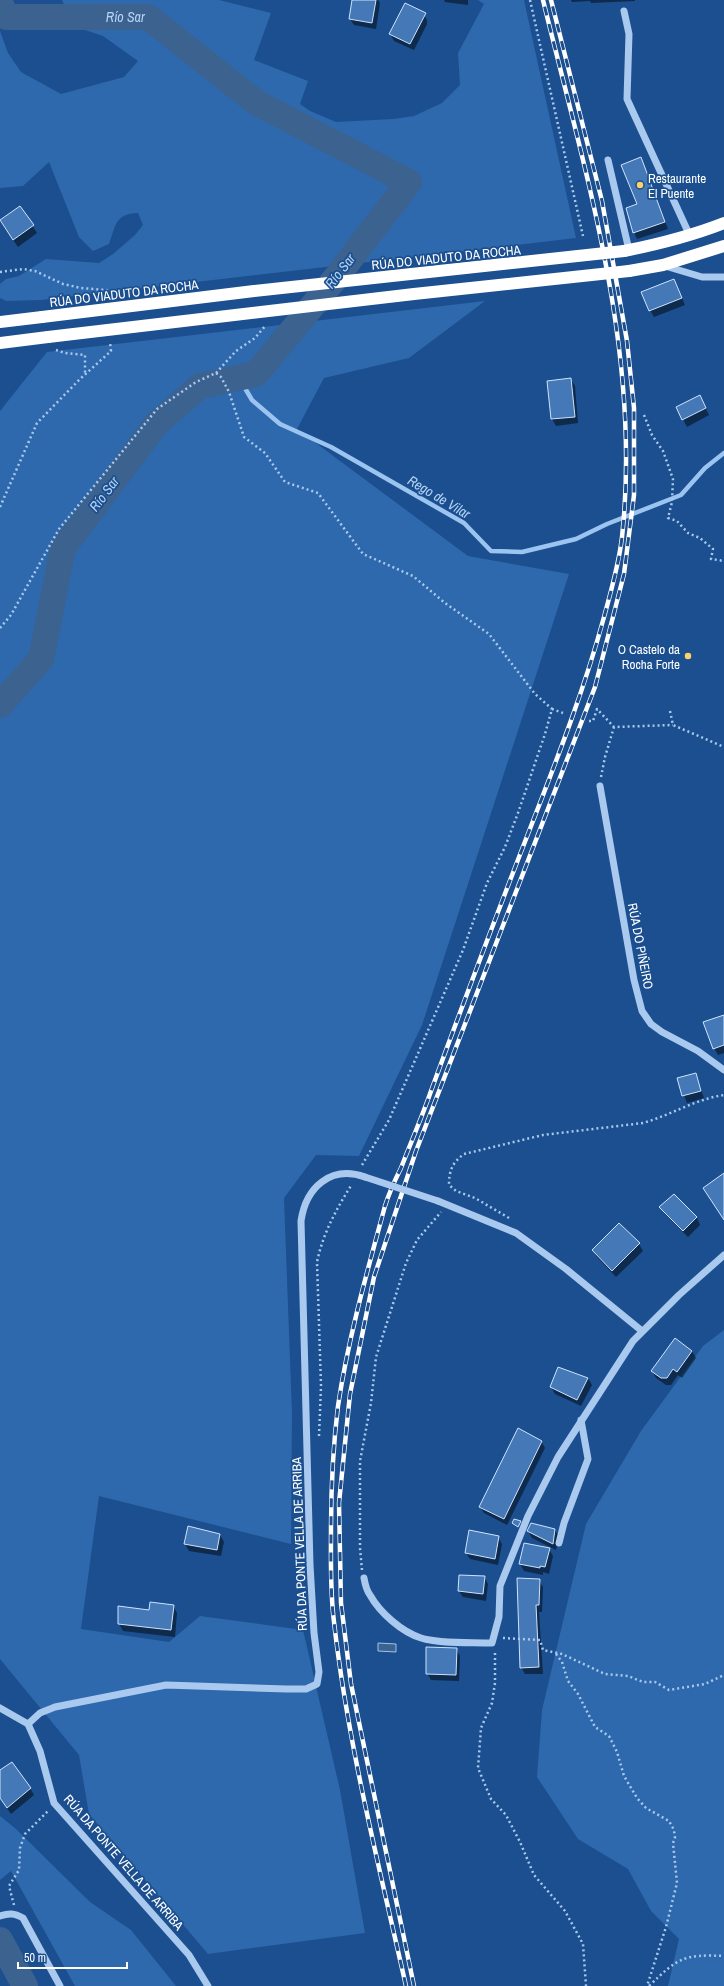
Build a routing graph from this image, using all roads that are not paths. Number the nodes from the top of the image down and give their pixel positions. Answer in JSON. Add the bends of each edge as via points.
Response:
{"nodes":[{"id":1,"x":624,"y":11,"type":"dead end"},
{"id":2,"x":608,"y":160,"type":"dead end"},
{"id":3,"x":724,"y":223,"type":"edge"},
{"id":4,"x":690,"y":236,"type":"junction"},
{"id":5,"x":724,"y":246,"type":"edge"},
{"id":6,"x":627,"y":251,"type":"junction"},
{"id":7,"x":663,"y":266,"type":"junction"},
{"id":8,"x":724,"y":277,"type":"edge"},
{"id":9,"x":0,"y":322,"type":"edge"},
{"id":10,"x":2,"y":343,"type":"edge"},
{"id":11,"x":600,"y":786,"type":"road end"},
{"id":12,"x":724,"y":1070,"type":"edge"},
{"id":13,"x":724,"y":1255,"type":"edge"},
{"id":14,"x":642,"y":1331,"type":"junction"},
{"id":15,"x":581,"y":1420,"type":"junction"},
{"id":16,"x":559,"y":1543,"type":"dead end"},
{"id":17,"x":364,"y":1578,"type":"road end"},
{"id":18,"x":0,"y":1708,"type":"edge"},
{"id":19,"x":28,"y":1724,"type":"junction"},
{"id":20,"x":1,"y":1916,"type":"edge"},
{"id":21,"x":60,"y":1986,"type":"edge"},
{"id":22,"x":208,"y":1986,"type":"edge"}],
"edges":[{"from":1,"to":4,"type":"street","via":[[629,34],[627,99]]},
{"from":2,"to":6,"type":"street"},
{"from":3,"to":4,"type":"highway","name":"RÚA DO VIADUTO DA ROCHA"},
{"from":4,"to":6,"type":"highway","name":"RÚA DO VIADUTO DA ROCHA"},
{"from":5,"to":7,"type":"highway"},
{"from":6,"to":9,"type":"highway","name":"RÚA DO VIADUTO DA ROCHA","bridge":true},
{"from":7,"to":8,"type":"street","via":[[702,277]]},
{"from":7,"to":10,"type":"highway","bridge":true,"via":[[629,272],[414,294]]},
{"from":11,"to":12,"type":"street","name":"RÚA DO PIÑEIRO","via":[[634,980],[642,1011],[651,1024],[662,1032],[698,1051]]},
{"from":13,"to":14,"type":"street"},
{"from":14,"to":15,"type":"street"},
{"from":14,"to":19,"type":"street","name":"RÚA DA PONTE VELLA DE ARRIBA","bridge":true,"via":[[566,1269],[516,1233],[449,1205],[362,1176],[336,1175],[318,1185],[306,1200],[301,1221],[310,1572],[319,1672],[317,1684],[306,1689],[166,1685],[55,1708],[40,1713]]},
{"from":15,"to":16,"type":"street","via":[[588,1459]]},
{"from":15,"to":17,"type":"street","via":[[558,1457],[528,1516],[500,1586],[499,1617],[492,1640],[431,1640],[410,1633],[394,1622],[369,1595]]},
{"from":18,"to":19,"type":"street"},
{"from":19,"to":22,"type":"street","name":"RÚA DA PONTE VELLA DE ARRIBA","via":[[40,1751],[54,1803],[188,1955]]},
{"from":20,"to":21,"type":"street","via":[[17,1914],[27,1924]]}]}
